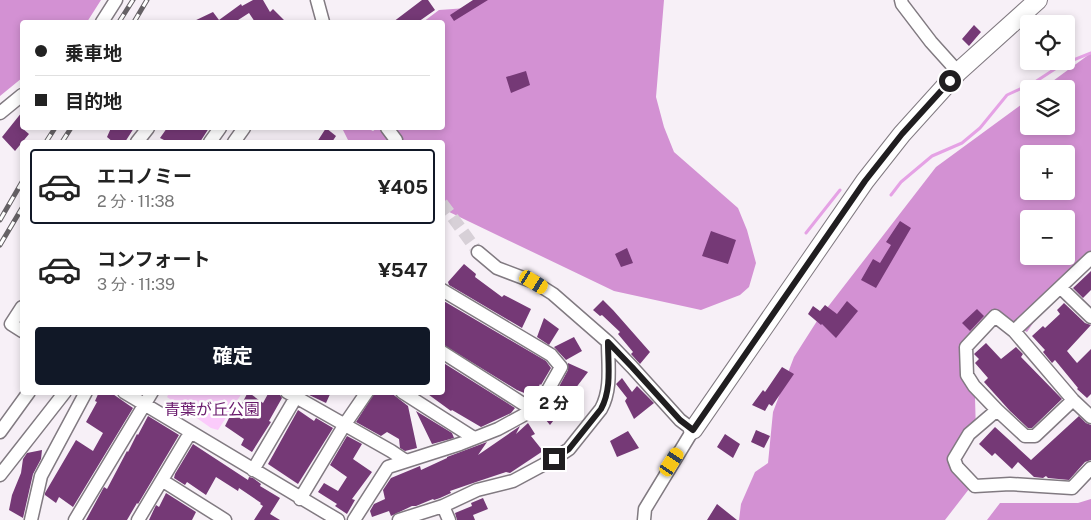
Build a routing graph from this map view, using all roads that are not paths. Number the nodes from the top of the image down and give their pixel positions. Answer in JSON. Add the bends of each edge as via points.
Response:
{"nodes":[{"id":1,"x":116,"y":0,"type":"edge"},
{"id":2,"x":317,"y":0,"type":"edge"},
{"id":3,"x":901,"y":0,"type":"edge"},
{"id":4,"x":1038,"y":0,"type":"edge"},
{"id":5,"x":103,"y":20,"type":"edge"},
{"id":6,"x":322,"y":20,"type":"edge"},
{"id":7,"x":958,"y":72,"type":"junction"},
{"id":8,"x":20,"y":97,"type":"edge"},
{"id":9,"x":0,"y":112,"type":"edge"},
{"id":10,"x":146,"y":130,"type":"edge"},
{"id":11,"x":388,"y":130,"type":"edge"},
{"id":12,"x":139,"y":140,"type":"edge"},
{"id":13,"x":396,"y":140,"type":"dead end"},
{"id":14,"x":478,"y":252,"type":"tunnel mouth"},
{"id":15,"x":1091,"y":258,"type":"edge"},
{"id":16,"x":1060,"y":288,"type":"junction"},
{"id":17,"x":445,"y":292,"type":"edge"},
{"id":18,"x":20,"y":311,"type":"edge"},
{"id":19,"x":1091,"y":317,"type":"edge"},
{"id":20,"x":20,"y":330,"type":"edge"},
{"id":21,"x":1014,"y":331,"type":"junction"},
{"id":22,"x":608,"y":342,"type":"junction"},
{"id":23,"x":445,"y":354,"type":"edge"},
{"id":24,"x":27,"y":395,"type":"edge"},
{"id":25,"x":63,"y":395,"type":"edge"},
{"id":26,"x":84,"y":395,"type":"edge"},
{"id":27,"x":129,"y":395,"type":"edge"},
{"id":28,"x":150,"y":395,"type":"edge"},
{"id":29,"x":293,"y":395,"type":"edge"},
{"id":30,"x":296,"y":395,"type":"edge"},
{"id":31,"x":365,"y":395,"type":"edge"},
{"id":32,"x":407,"y":395,"type":"edge"},
{"id":33,"x":1073,"y":400,"type":"junction"},
{"id":34,"x":144,"y":405,"type":"junction"},
{"id":35,"x":997,"y":410,"type":"junction"},
{"id":36,"x":531,"y":411,"type":"junction"},
{"id":37,"x":1091,"y":417,"type":"edge"},
{"id":38,"x":345,"y":424,"type":"junction"},
{"id":39,"x":693,"y":430,"type":"junction"},
{"id":40,"x":0,"y":432,"type":"edge"},
{"id":41,"x":190,"y":434,"type":"junction"},
{"id":42,"x":474,"y":438,"type":"junction"},
{"id":43,"x":406,"y":461,"type":"junction"},
{"id":44,"x":1091,"y":468,"type":"edge"},
{"id":45,"x":253,"y":470,"type":"junction"},
{"id":46,"x":0,"y":475,"type":"edge"},
{"id":47,"x":163,"y":481,"type":"junction"},
{"id":48,"x":300,"y":498,"type":"junction"},
{"id":49,"x":443,"y":506,"type":"junction"},
{"id":50,"x":206,"y":515,"type":"edge"},
{"id":51,"x":31,"y":520,"type":"edge"},
{"id":52,"x":75,"y":520,"type":"edge"},
{"id":53,"x":138,"y":520,"type":"edge"},
{"id":54,"x":225,"y":520,"type":"edge"},
{"id":55,"x":338,"y":520,"type":"edge"},
{"id":56,"x":354,"y":520,"type":"edge"},
{"id":57,"x":399,"y":520,"type":"edge"},
{"id":58,"x":449,"y":520,"type":"edge"},
{"id":59,"x":644,"y":520,"type":"edge"}],
"edges":[{"from":1,"to":5,"type":"street"},
{"from":2,"to":6,"type":"street"},
{"from":3,"to":7,"type":"street","via":[[931,42]]},
{"from":4,"to":7,"type":"street"},
{"from":7,"to":39,"type":"street","via":[[865,181]]},
{"from":8,"to":9,"type":"street"},
{"from":10,"to":12,"type":"street"},
{"from":11,"to":13,"type":"street"},
{"from":14,"to":22,"type":"street","via":[[497,268],[534,282],[553,294]]},
{"from":15,"to":16,"type":"street"},
{"from":16,"to":19,"type":"street"},
{"from":16,"to":21,"type":"street"},
{"from":17,"to":36,"type":"street","via":[[550,356],[561,367],[539,406]]},
{"from":18,"to":20,"type":"street","via":[[11,324]]},
{"from":21,"to":33,"type":"street"},
{"from":21,"to":35,"type":"street","via":[[995,316],[966,347],[967,375]]},
{"from":22,"to":39,"type":"street"},
{"from":22,"to":49,"type":"street","via":[[605,402],[569,449],[513,481],[477,490]]},
{"from":23,"to":36,"type":"street"},
{"from":24,"to":40,"type":"street"},
{"from":25,"to":46,"type":"street"},
{"from":26,"to":51,"type":"street","via":[[41,476]]},
{"from":27,"to":34,"type":"street"},
{"from":28,"to":34,"type":"street"},
{"from":29,"to":45,"type":"street"},
{"from":30,"to":38,"type":"street"},
{"from":31,"to":38,"type":"street"},
{"from":32,"to":42,"type":"street"},
{"from":33,"to":35,"type":"street","via":[[1035,436],[1025,436]]},
{"from":33,"to":37,"type":"street"},
{"from":34,"to":41,"type":"street"},
{"from":34,"to":52,"type":"street"},
{"from":35,"to":44,"type":"street","via":[[969,434],[954,459],[957,467],[975,486],[1010,484],[1072,488]]},
{"from":36,"to":42,"type":"street"},
{"from":38,"to":43,"type":"street"},
{"from":38,"to":48,"type":"street"},
{"from":39,"to":59,"type":"street","via":[[645,508]]},
{"from":41,"to":45,"type":"street"},
{"from":41,"to":47,"type":"street"},
{"from":42,"to":43,"type":"street"},
{"from":43,"to":56,"type":"street","via":[[388,467]]},
{"from":45,"to":48,"type":"street"},
{"from":47,"to":50,"type":"street"},
{"from":47,"to":53,"type":"street"},
{"from":48,"to":55,"type":"street"},
{"from":49,"to":57,"type":"street"},
{"from":49,"to":58,"type":"street"},
{"from":50,"to":54,"type":"street"}]}
